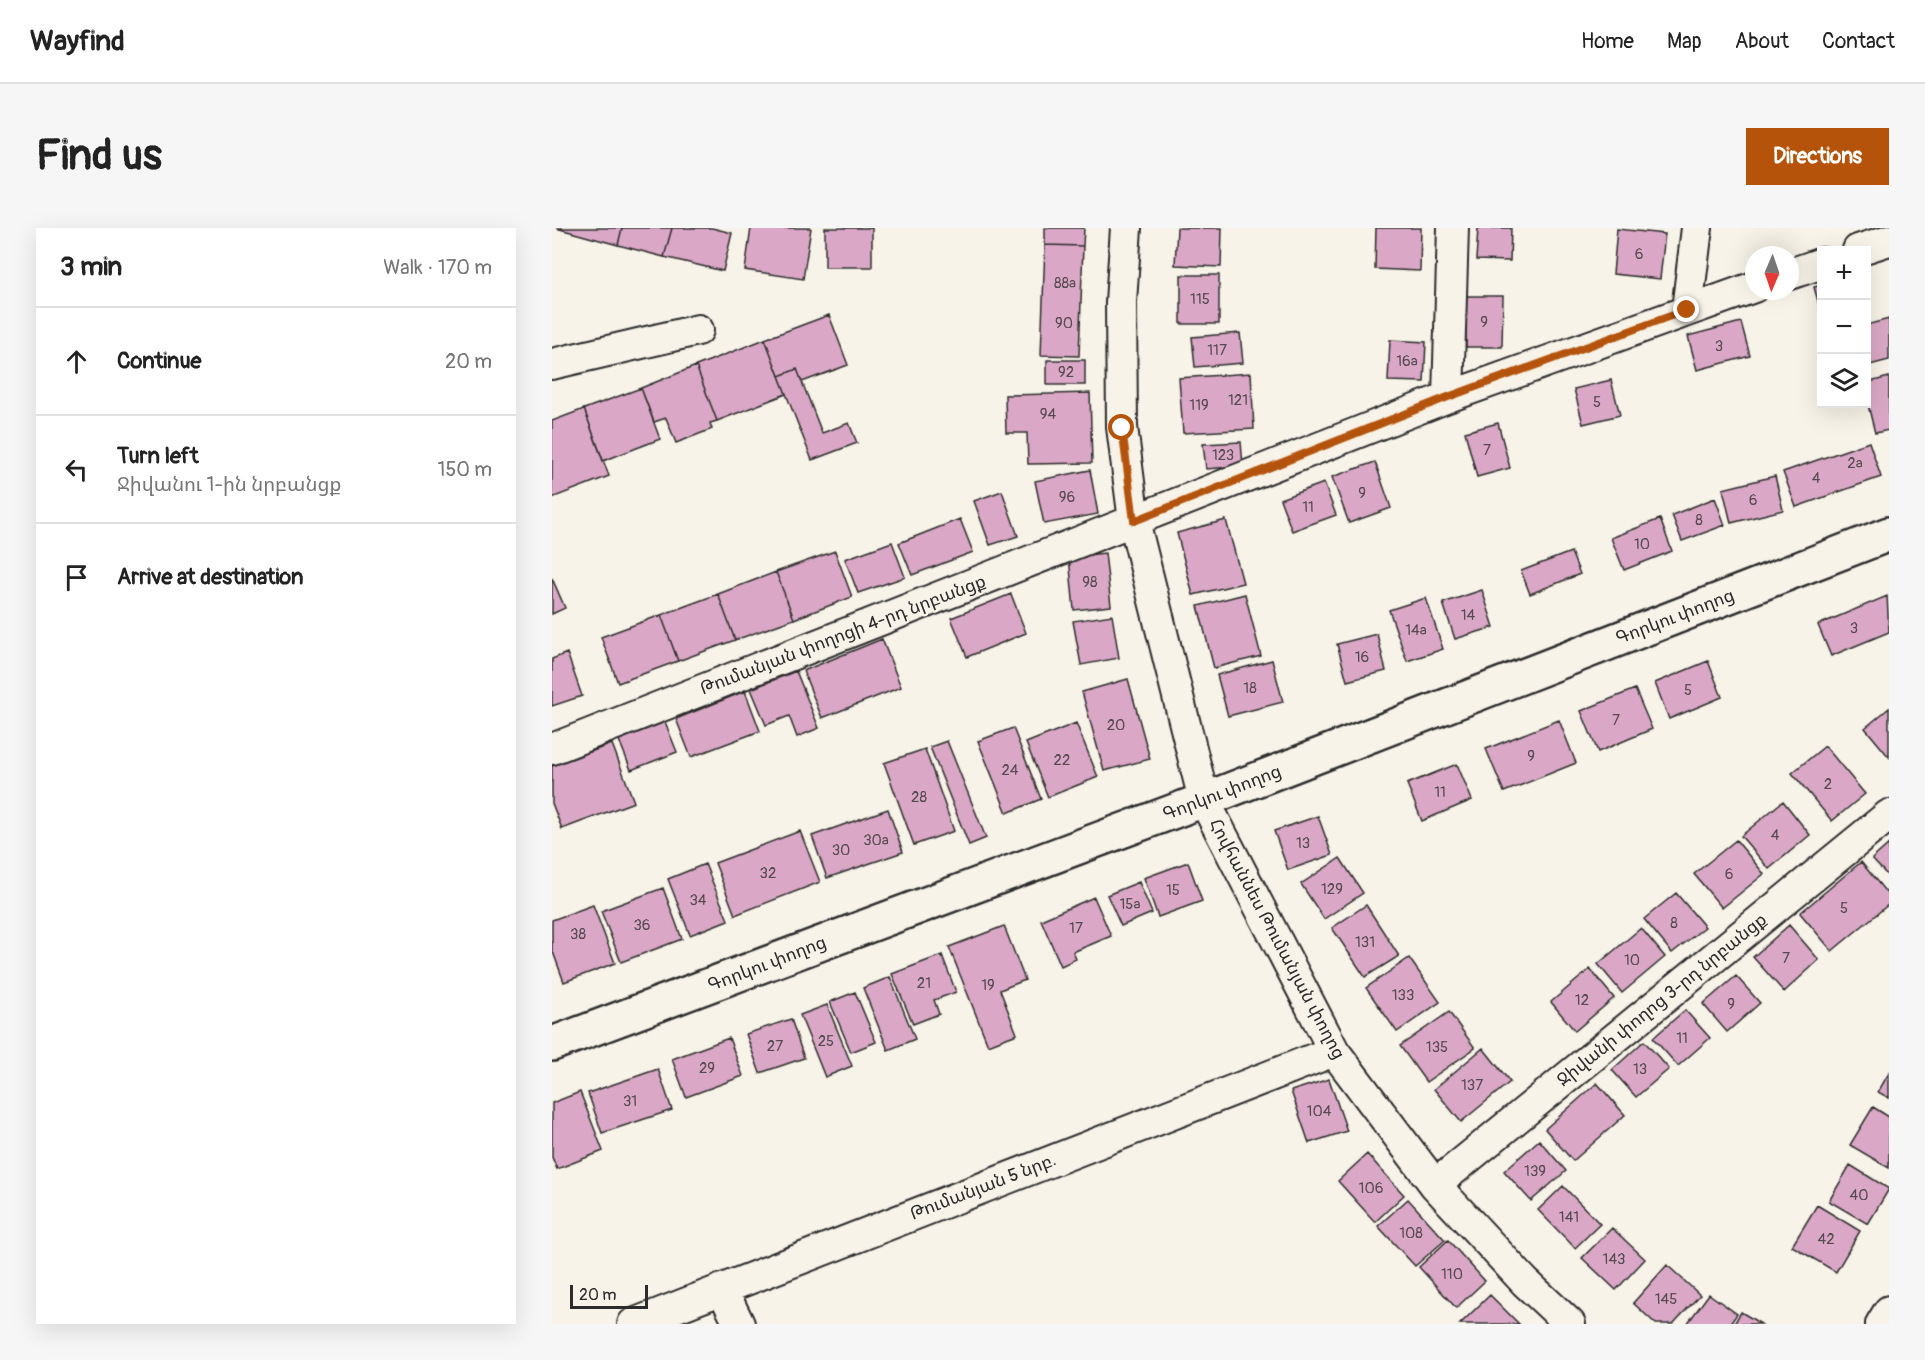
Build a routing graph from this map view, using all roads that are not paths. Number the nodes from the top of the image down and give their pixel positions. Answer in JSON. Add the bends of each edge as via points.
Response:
{"nodes":[{"id":1,"x":1126,"y":228,"type":"edge"},
{"id":2,"x":1454,"y":228,"type":"edge"},
{"id":3,"x":1697,"y":228,"type":"edge"},
{"id":4,"x":1889,"y":240,"type":"edge"},
{"id":5,"x":1870,"y":246,"type":"edge"},
{"id":6,"x":1817,"y":264,"type":"edge"},
{"id":7,"x":1799,"y":271,"type":"edge"},
{"id":8,"x":1745,"y":290,"type":"edge"},
{"id":9,"x":1687,"y":310,"type":"junction"},
{"id":10,"x":698,"y":330,"type":"dead end"},
{"id":11,"x":552,"y":364,"type":"edge"},
{"id":12,"x":1448,"y":397,"type":"junction"},
{"id":13,"x":1134,"y":521,"type":"junction"},
{"id":14,"x":1889,"y":534,"type":"edge"},
{"id":15,"x":552,"y":749,"type":"edge"},
{"id":16,"x":1204,"y":800,"type":"junction"},
{"id":17,"x":1889,"y":815,"type":"edge"},
{"id":18,"x":552,"y":1044,"type":"edge"},
{"id":19,"x":1334,"y":1051,"type":"junction"},
{"id":20,"x":1435,"y":1185,"type":"junction"},
{"id":21,"x":722,"y":1288,"type":"junction"},
{"id":22,"x":1889,"y":1311,"type":"edge"},
{"id":23,"x":633,"y":1324,"type":"edge"},
{"id":24,"x":739,"y":1324,"type":"edge"},
{"id":25,"x":1569,"y":1324,"type":"edge"},
{"id":26,"x":1881,"y":1324,"type":"edge"}],
"edges":[{"from":1,"to":13,"type":"street","name":"Հովհաննես Թումանյան փողոց","via":[[1121,302],[1122,428]]},
{"from":2,"to":12,"type":"street"},
{"from":3,"to":9,"type":"street"},
{"from":4,"to":5,"type":"street"},
{"from":6,"to":7,"type":"street"},
{"from":8,"to":9,"type":"street","name":"Թումանյան փողոցի 4-րդ նրբանցք"},
{"from":9,"to":12,"type":"street","name":"Թումանյան փողոցի 4-րդ նրբանցք"},
{"from":10,"to":11,"type":"street"},
{"from":12,"to":13,"type":"street","name":"Թումանյան փողոցի 4-րդ նրբանցք"},
{"from":13,"to":15,"type":"street","name":"Թումանյան փողոցի 4-րդ նրբանցք"},
{"from":13,"to":16,"type":"street","name":"Հովհաննես Թումանյան փողոց"},
{"from":14,"to":16,"type":"street","name":"Գորկու փողոց"},
{"from":16,"to":18,"type":"street","name":"Գորկու փողոց"},
{"from":16,"to":19,"type":"street","name":"Հովհաննես Թումանյան փողոց"},
{"from":17,"to":20,"type":"street","name":"Ջիվանի փողոց 3-րդ նրբանցք"},
{"from":19,"to":20,"type":"street","name":"Հովհաննես Թումանյան փողոց"},
{"from":19,"to":21,"type":"street","name":"Թումանյան 5 նրբ."},
{"from":20,"to":25,"type":"street","name":"Հովհաննես Թումանյան փողոց"},
{"from":21,"to":23,"type":"street","name":"Թումանյան 5 նրբ."},
{"from":21,"to":24,"type":"street"},
{"from":22,"to":26,"type":"street"}]}
